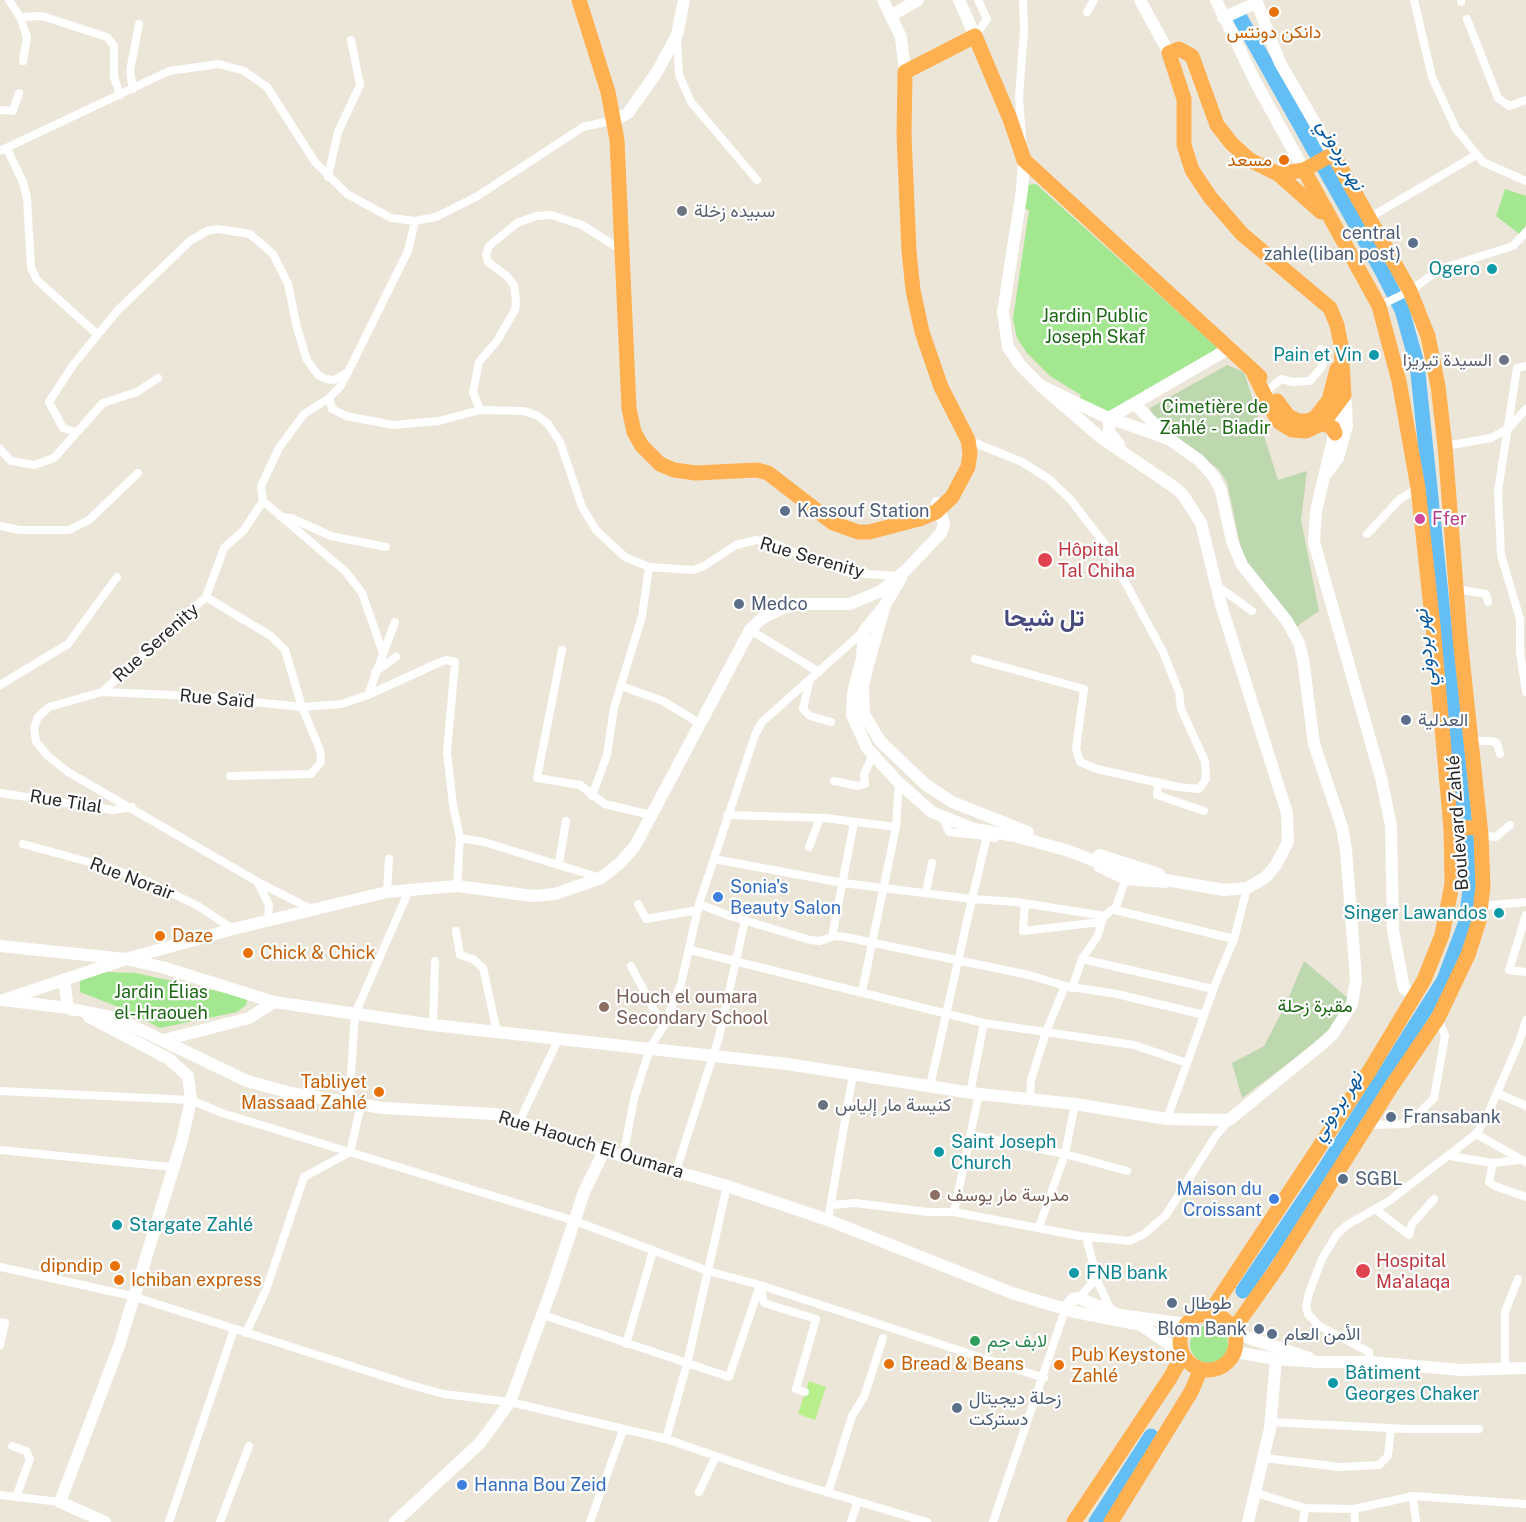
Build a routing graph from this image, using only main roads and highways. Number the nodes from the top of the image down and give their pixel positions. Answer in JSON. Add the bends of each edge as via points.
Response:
{"nodes":[{"id":1,"x":579,"y":0,"type":"edge"},
{"id":2,"x":1307,"y":169,"type":"junction"},
{"id":3,"x":1278,"y":174,"type":"junction"},
{"id":4,"x":1329,"y":219,"type":"junction"},
{"id":5,"x":1253,"y":372,"type":"junction"},
{"id":6,"x":1335,"y":398,"type":"junction"},
{"id":7,"x":1446,"y":632,"type":"junction"},
{"id":8,"x":1451,"y":829,"type":"junction"},
{"id":9,"x":1481,"y":831,"type":"junction"},
{"id":10,"x":1213,"y":1308,"type":"junction"},
{"id":11,"x":1236,"y":1327,"type":"junction"},
{"id":12,"x":1183,"y":1354,"type":"junction"},
{"id":13,"x":1202,"y":1369,"type":"junction"},
{"id":14,"x":1170,"y":1378,"type":"junction"},
{"id":15,"x":1191,"y":1392,"type":"junction"},
{"id":16,"x":1074,"y":1522,"type":"edge"},
{"id":17,"x":1111,"y":1522,"type":"edge"}],
"edges":[{"from":1,"to":5,"type":"highway","via":[[614,120],[624,251],[629,408],[634,432],[650,457],[667,467],[716,474],[757,470],[768,473],[827,519],[847,530],[869,532],[937,511],[960,485],[970,460],[968,440],[941,387],[922,332],[913,290],[905,159],[905,72],[975,36],[1024,160]]},
{"from":2,"to":3,"type":"highway"},
{"from":2,"to":4,"type":"highway","name":"Boulevard Zahlé"},
{"from":2,"to":7,"type":"highway","name":"Boulevard Zahlé","via":[[1330,156],[1408,292],[1434,356],[1456,589]]},
{"from":3,"to":4,"type":"highway"},
{"from":3,"to":6,"type":"highway","via":[[1242,154],[1217,125],[1189,52],[1168,53],[1185,107],[1184,145],[1197,179],[1242,234],[1325,303],[1334,316],[1341,345]]},
{"from":4,"to":7,"type":"highway","name":"Boulevard Zahlé","via":[[1382,305]]},
{"from":5,"to":6,"type":"highway","via":[[1288,416],[1298,421],[1315,418]]},
{"from":5,"to":6,"type":"highway","via":[[1285,427],[1306,431],[1329,428]]},
{"from":7,"to":8,"type":"highway","name":"Boulevard Zahlé"},
{"from":7,"to":9,"type":"highway","name":"Boulevard Zahlé","via":[[1472,741]]},
{"from":8,"to":9,"type":"highway"},
{"from":8,"to":10,"type":"highway","name":"Boulevard Zahlé","via":[[1452,884],[1432,962],[1370,1070]]},
{"from":9,"to":11,"type":"highway","name":"Boulevard Zahlé","via":[[1482,906],[1468,955],[1438,1018]]},
{"from":10,"to":11,"type":"highway","via":[[1218,1317]]},
{"from":10,"to":12,"type":"highway","via":[[1187,1324],[1179,1341]]},
{"from":11,"to":13,"type":"highway","via":[[1234,1352],[1221,1367]]},
{"from":12,"to":13,"type":"highway"},
{"from":12,"to":14,"type":"highway"},
{"from":13,"to":15,"type":"highway"},
{"from":14,"to":15,"type":"highway","via":[[1185,1381]]},
{"from":14,"to":16,"type":"highway"},
{"from":15,"to":17,"type":"highway"}]}
